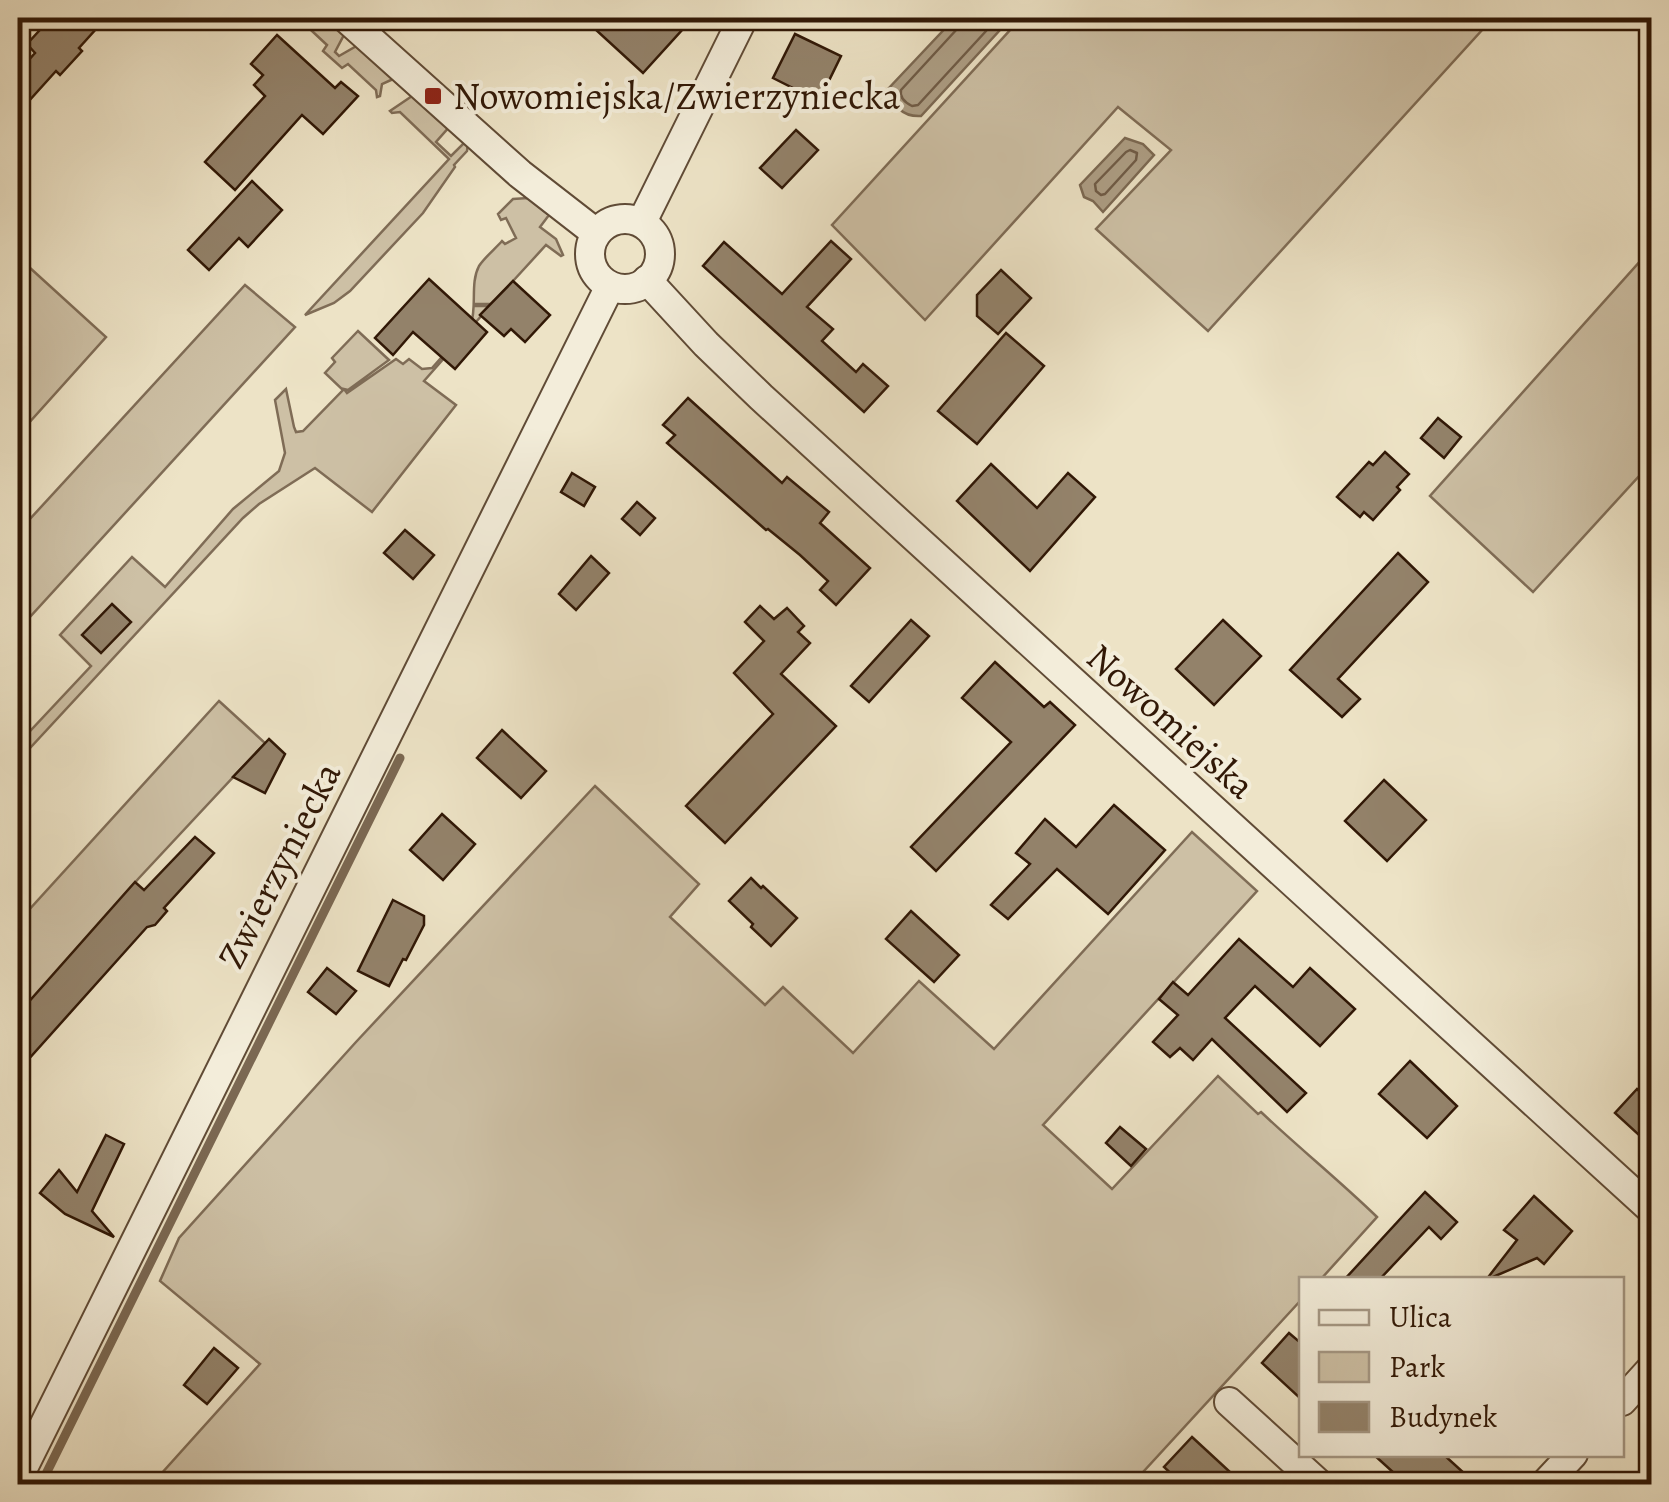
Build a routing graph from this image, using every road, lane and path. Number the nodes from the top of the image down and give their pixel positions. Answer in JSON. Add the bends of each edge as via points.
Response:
{"nodes":[{"id":1,"x":346,"y":18,"type":"edge"},
{"id":2,"x":743,"y":18,"type":"edge"},
{"id":3,"x":642,"y":222,"type":"junction"},
{"id":4,"x":596,"y":233,"type":"junction"},
{"id":5,"x":647,"y":280,"type":"junction"},
{"id":6,"x":610,"y":286,"type":"junction"},
{"id":7,"x":1652,"y":1210,"type":"edge"},
{"id":8,"x":1649,"y":1377,"type":"edge"},
{"id":9,"x":1624,"y":1399,"type":"edge"},
{"id":10,"x":1228,"y":1402,"type":"dead end"},
{"id":11,"x":1569,"y":1457,"type":"edge"},
{"id":12,"x":18,"y":1478,"type":"edge"},
{"id":13,"x":1319,"y":1484,"type":"edge"},
{"id":14,"x":1545,"y":1484,"type":"edge"}],
"edges":[{"from":1,"to":4,"type":"street"},
{"from":2,"to":3,"type":"street"},
{"from":3,"to":4,"type":"street","via":[[619,218]]},
{"from":3,"to":5,"type":"street","via":[[660,248]]},
{"from":4,"to":6,"type":"street","via":[[590,261]]},
{"from":5,"to":6,"type":"street","via":[[632,288]]},
{"from":5,"to":7,"type":"street","name":"Nowomiejska","via":[[869,497]]},
{"from":6,"to":12,"type":"street","name":"Zwierzyniecka"},
{"from":8,"to":9,"type":"street"},
{"from":10,"to":13,"type":"street"},
{"from":11,"to":14,"type":"street"}]}
